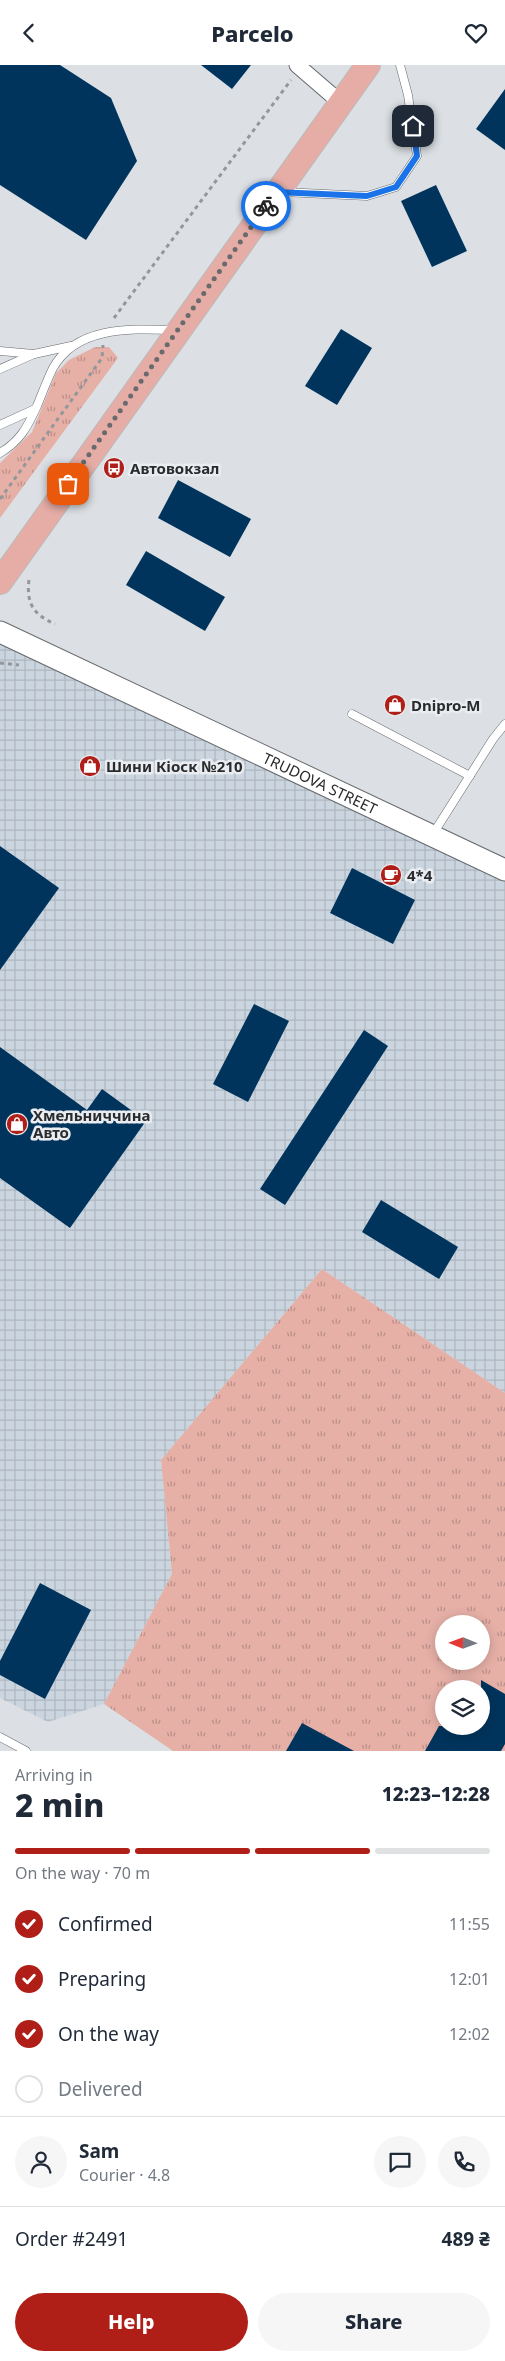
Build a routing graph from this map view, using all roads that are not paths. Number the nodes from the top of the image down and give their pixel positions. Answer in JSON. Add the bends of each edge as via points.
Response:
{"nodes":[{"id":1,"x":368,"y":65,"type":"edge"},
{"id":2,"x":400,"y":65,"type":"edge"},
{"id":3,"x":298,"y":67,"type":"edge"},
{"id":4,"x":341,"y":103,"type":"junction"},
{"id":5,"x":276,"y":192,"type":"junction"},
{"id":6,"x":178,"y":331,"type":"junction"},
{"id":7,"x":71,"y":346,"type":"junction"},
{"id":8,"x":0,"y":351,"type":"edge"},
{"id":9,"x":34,"y":354,"type":"junction"},
{"id":10,"x":0,"y":369,"type":"edge"},
{"id":11,"x":36,"y":409,"type":"junction"},
{"id":12,"x":0,"y":425,"type":"edge"},
{"id":13,"x":0,"y":453,"type":"edge"},
{"id":14,"x":0,"y":582,"type":"edge"},
{"id":15,"x":0,"y":632,"type":"edge"},
{"id":16,"x":352,"y":714,"type":"dead end"},
{"id":17,"x":505,"y":724,"type":"edge"},
{"id":18,"x":470,"y":776,"type":"junction"},
{"id":19,"x":432,"y":836,"type":"junction"},
{"id":20,"x":505,"y":870,"type":"edge"},
{"id":21,"x":0,"y":1737,"type":"edge"},
{"id":22,"x":26,"y":1751,"type":"edge"}],
"edges":[{"from":1,"to":4,"type":"main road"},
{"from":2,"to":5,"type":"lane","via":[[417,156],[396,187],[367,196]]},
{"from":3,"to":4,"type":"street"},
{"from":4,"to":5,"type":"main road"},
{"from":5,"to":6,"type":"main road"},
{"from":6,"to":7,"type":"lane","via":[[134,329],[104,332]]},
{"from":6,"to":14,"type":"main road"},
{"from":7,"to":9,"type":"lane"},
{"from":7,"to":11,"type":"lane","via":[[54,366]]},
{"from":8,"to":9,"type":"lane"},
{"from":9,"to":10,"type":"lane"},
{"from":11,"to":12,"type":"lane"},
{"from":11,"to":13,"type":"lane","via":[[19,440]]},
{"from":15,"to":19,"type":"main road","name":"TRUDOVA STREET"},
{"from":16,"to":18,"type":"lane"},
{"from":17,"to":18,"type":"lane"},
{"from":18,"to":19,"type":"lane"},
{"from":19,"to":20,"type":"main road","name":"TRUDOVA STREET"},
{"from":21,"to":22,"type":"lane"}]}
